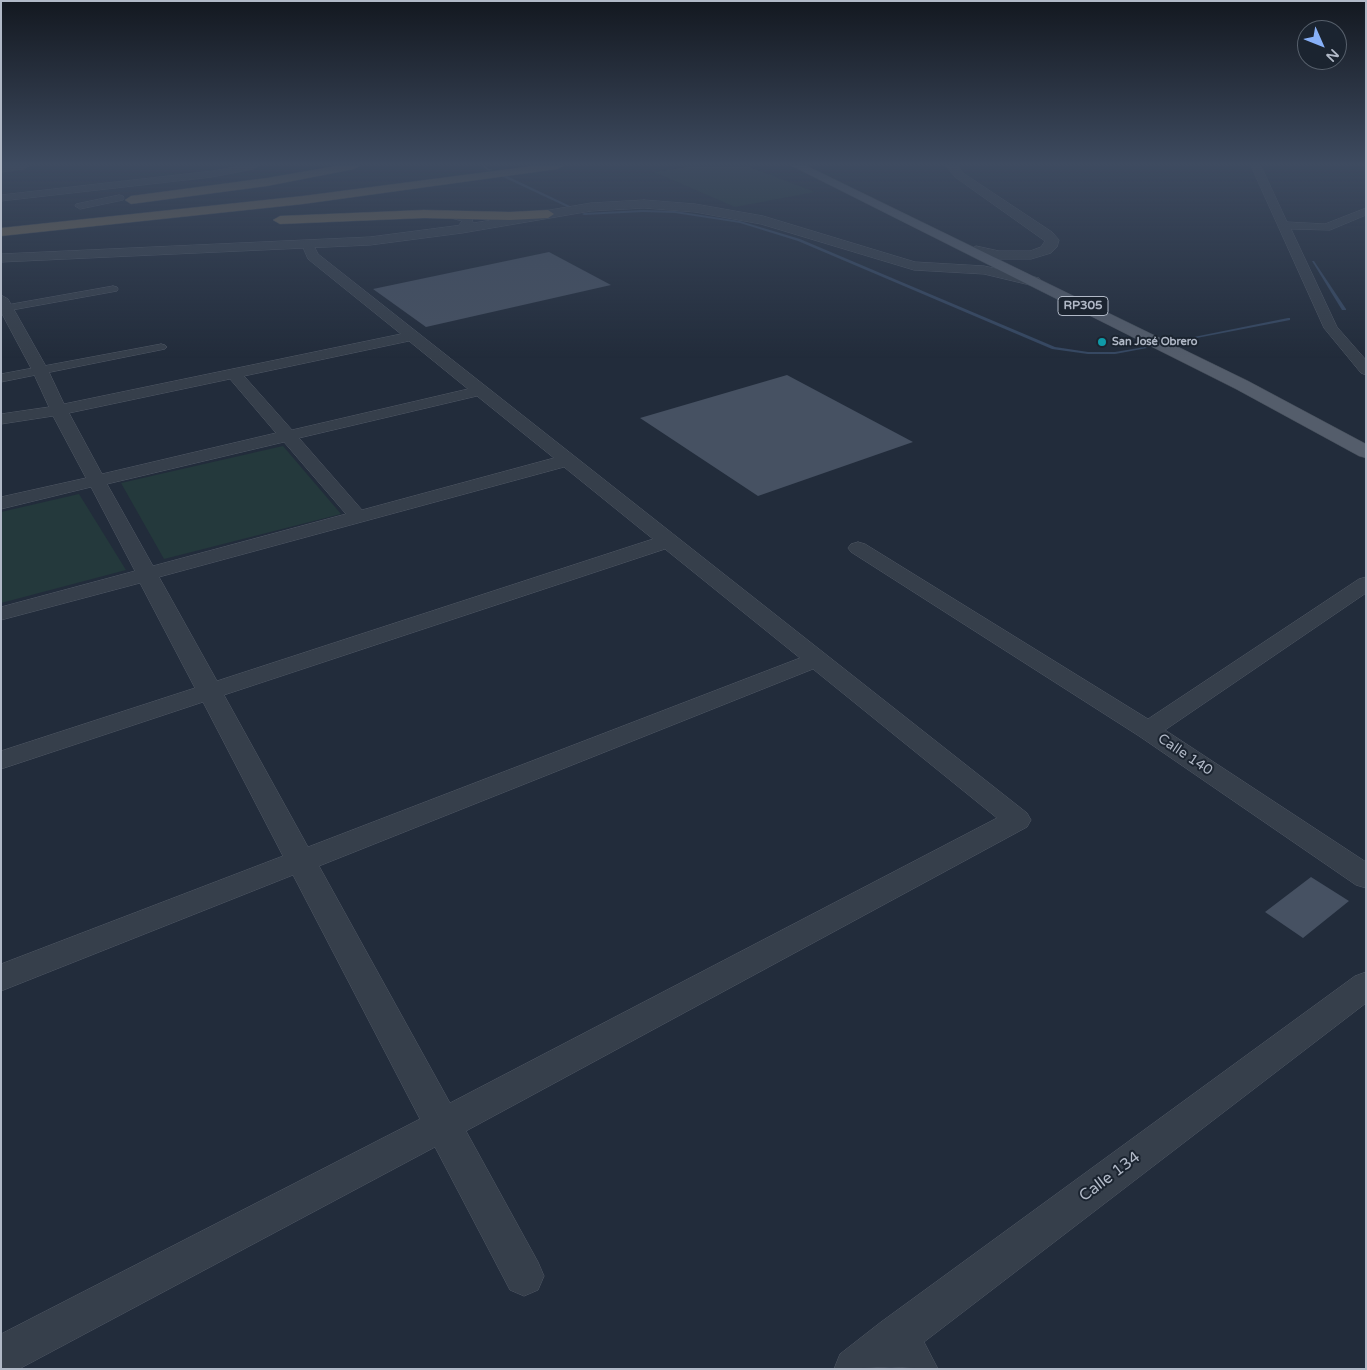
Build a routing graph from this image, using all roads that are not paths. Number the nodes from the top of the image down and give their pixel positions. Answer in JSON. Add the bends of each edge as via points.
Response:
{"nodes":[{"id":1,"x":37,"y":230,"type":"edge"},
{"id":2,"x":79,"y":230,"type":"edge"},
{"id":3,"x":455,"y":230,"type":"edge"},
{"id":4,"x":797,"y":230,"type":"edge"},
{"id":5,"x":930,"y":230,"type":"edge"},
{"id":6,"x":1038,"y":230,"type":"edge"},
{"id":7,"x":1285,"y":230,"type":"edge"},
{"id":8,"x":1,"y":234,"type":"edge"},
{"id":9,"x":308,"y":244,"type":"junction"},
{"id":10,"x":967,"y":248,"type":"junction"},
{"id":11,"x":1031,"y":255,"type":"junction"},
{"id":12,"x":1,"y":258,"type":"edge"},
{"id":13,"x":914,"y":266,"type":"junction"},
{"id":14,"x":1034,"y":281,"type":"junction"},
{"id":15,"x":114,"y":289,"type":"dead end"},
{"id":16,"x":3,"y":305,"type":"edge"},
{"id":17,"x":412,"y":336,"type":"junction"},
{"id":18,"x":161,"y":347,"type":"dead end"},
{"id":19,"x":40,"y":370,"type":"junction"},
{"id":20,"x":1366,"y":370,"type":"edge"},
{"id":21,"x":234,"y":374,"type":"junction"},
{"id":22,"x":1,"y":378,"type":"edge"},
{"id":23,"x":479,"y":391,"type":"junction"},
{"id":24,"x":58,"y":409,"type":"junction"},
{"id":25,"x":1,"y":419,"type":"edge"},
{"id":26,"x":287,"y":437,"type":"junction"},
{"id":27,"x":1366,"y":452,"type":"edge"},
{"id":28,"x":568,"y":460,"type":"junction"},
{"id":29,"x":98,"y":480,"type":"junction"},
{"id":30,"x":1,"y":503,"type":"edge"},
{"id":31,"x":358,"y":518,"type":"junction"},
{"id":32,"x":668,"y":541,"type":"junction"},
{"id":33,"x":858,"y":548,"type":"dead end"},
{"id":34,"x":147,"y":575,"type":"junction"},
{"id":35,"x":1366,"y":583,"type":"edge"},
{"id":36,"x":1,"y":614,"type":"edge"},
{"id":37,"x":816,"y":660,"type":"junction"},
{"id":38,"x":210,"y":692,"type":"junction"},
{"id":39,"x":1148,"y":730,"type":"junction"},
{"id":40,"x":1,"y":760,"type":"edge"},
{"id":41,"x":302,"y":860,"type":"junction"},
{"id":42,"x":1366,"y":877,"type":"edge"},
{"id":43,"x":1,"y":978,"type":"edge"},
{"id":44,"x":1366,"y":985,"type":"edge"},
{"id":45,"x":443,"y":1125,"type":"junction"},
{"id":46,"x":524,"y":1276,"type":"dead end"},
{"id":47,"x":906,"y":1353,"type":"edge"},
{"id":48,"x":1,"y":1356,"type":"edge"},
{"id":49,"x":855,"y":1369,"type":"edge"}],
"edges":[{"from":1,"to":8,"type":"highway"},
{"from":2,"to":8,"type":"highway"},
{"from":3,"to":9,"type":"street","via":[[370,241]]},
{"from":4,"to":13,"type":"street"},
{"from":5,"to":10,"type":"main road","number":"RP305"},
{"from":6,"to":11,"type":"street","via":[[1052,240],[1052,244]]},
{"from":7,"to":20,"type":"street","via":[[1332,328]]},
{"from":9,"to":12,"type":"street"},
{"from":9,"to":17,"type":"street","via":[[312,256]]},
{"from":10,"to":11,"type":"street","via":[[999,255]]},
{"from":10,"to":13,"type":"street","via":[[969,255],[961,262]]},
{"from":10,"to":14,"type":"main road","number":"RP305"},
{"from":11,"to":14,"type":"street","via":[[1016,264]]},
{"from":13,"to":14,"type":"street","via":[[984,270]]},
{"from":14,"to":27,"type":"main road","number":"RP305","via":[[1242,385]]},
{"from":15,"to":16,"type":"street"},
{"from":16,"to":19,"type":"street"},
{"from":17,"to":21,"type":"street"},
{"from":17,"to":23,"type":"street"},
{"from":18,"to":19,"type":"street"},
{"from":19,"to":22,"type":"street"},
{"from":19,"to":24,"type":"street"},
{"from":21,"to":24,"type":"street"},
{"from":21,"to":26,"type":"street"},
{"from":23,"to":26,"type":"street"},
{"from":23,"to":28,"type":"street"},
{"from":24,"to":25,"type":"street"},
{"from":24,"to":29,"type":"street"},
{"from":26,"to":29,"type":"street"},
{"from":26,"to":31,"type":"street"},
{"from":28,"to":31,"type":"street"},
{"from":28,"to":32,"type":"street"},
{"from":29,"to":30,"type":"street"},
{"from":29,"to":34,"type":"street"},
{"from":31,"to":34,"type":"street"},
{"from":32,"to":37,"type":"street"},
{"from":32,"to":38,"type":"street"},
{"from":33,"to":39,"type":"street"},
{"from":34,"to":36,"type":"street"},
{"from":34,"to":38,"type":"street"},
{"from":35,"to":39,"type":"street","name":"Calle 140"},
{"from":37,"to":41,"type":"street"},
{"from":37,"to":45,"type":"street","via":[[1017,820]]},
{"from":38,"to":40,"type":"street"},
{"from":38,"to":41,"type":"street"},
{"from":39,"to":42,"type":"street","name":"Calle 140"},
{"from":41,"to":43,"type":"street"},
{"from":41,"to":45,"type":"street"},
{"from":44,"to":47,"type":"street","name":"Calle 134"},
{"from":45,"to":46,"type":"street"},
{"from":45,"to":48,"type":"street"},
{"from":47,"to":49,"type":"street","name":"Calle 134"}]}
